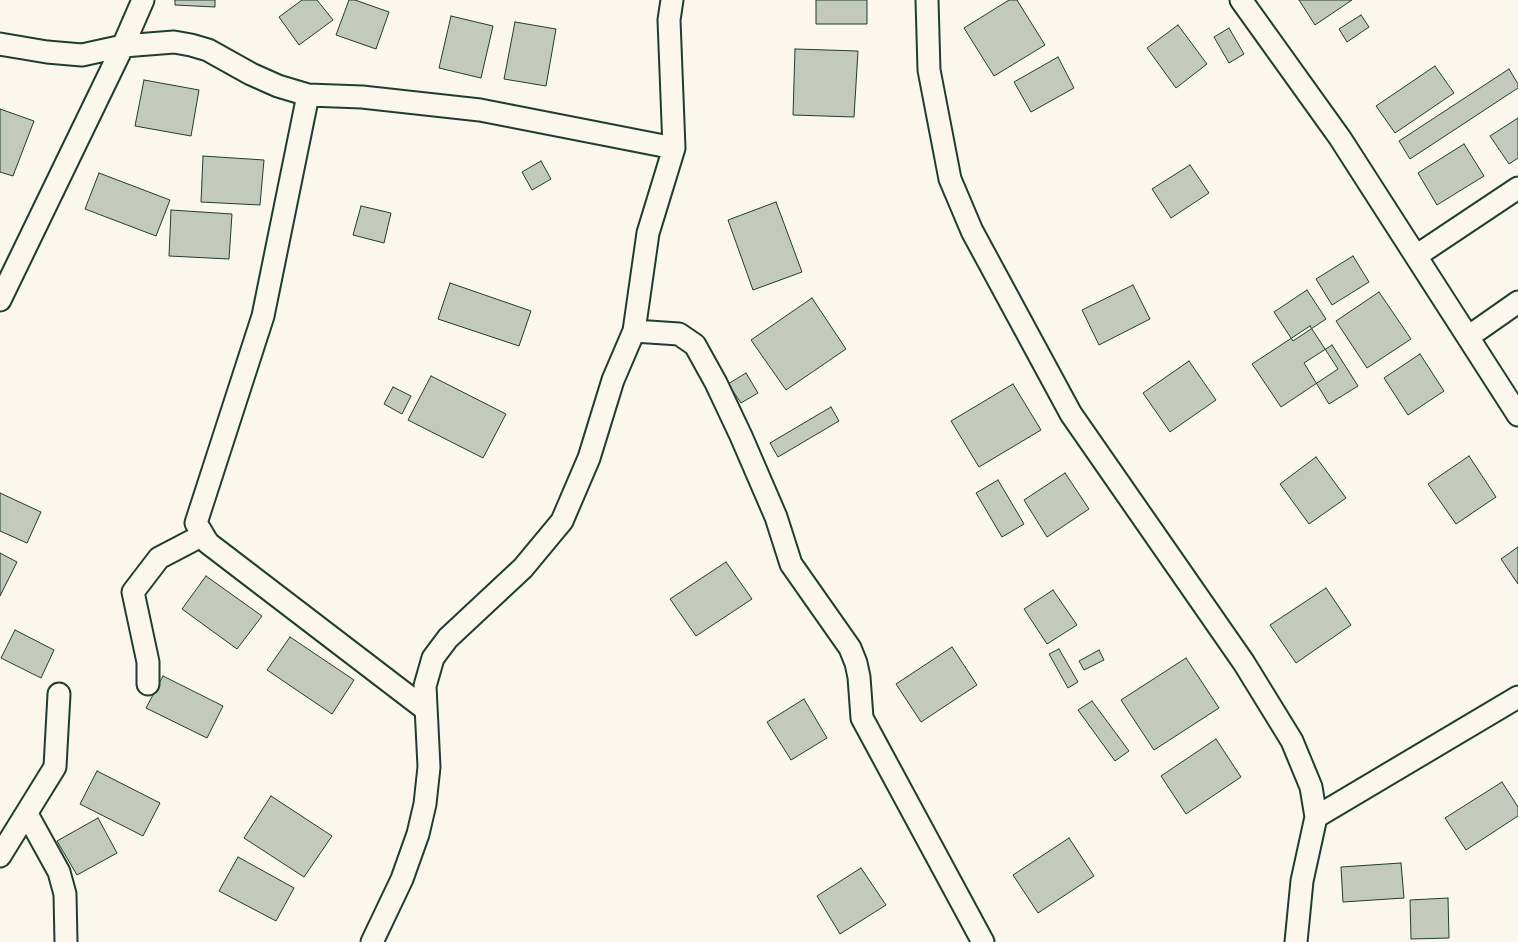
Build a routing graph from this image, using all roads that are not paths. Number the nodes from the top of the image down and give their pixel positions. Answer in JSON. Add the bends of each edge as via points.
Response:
{"nodes":[{"id":1,"x":143,"y":0,"type":"edge"},
{"id":2,"x":672,"y":0,"type":"edge"},
{"id":3,"x":928,"y":0,"type":"edge"},
{"id":4,"x":1241,"y":0,"type":"edge"},
{"id":5,"x":0,"y":44,"type":"edge"},
{"id":6,"x":123,"y":46,"type":"junction"},
{"id":7,"x":308,"y":95,"type":"junction"},
{"id":8,"x":674,"y":148,"type":"junction"},
{"id":9,"x":1518,"y":188,"type":"edge"},
{"id":10,"x":1416,"y":256,"type":"junction"},
{"id":11,"x":0,"y":300,"type":"edge"},
{"id":12,"x":1518,"y":302,"type":"edge"},
{"id":13,"x":634,"y":331,"type":"junction"},
{"id":14,"x":1468,"y":337,"type":"junction"},
{"id":15,"x":1518,"y":415,"type":"edge"},
{"id":16,"x":203,"y":535,"type":"junction"},
{"id":17,"x":148,"y":684,"type":"dead end"},
{"id":18,"x":59,"y":694,"type":"dead end"},
{"id":19,"x":1518,"y":697,"type":"edge"},
{"id":20,"x":425,"y":709,"type":"junction"},
{"id":21,"x":27,"y":814,"type":"junction"},
{"id":22,"x":1316,"y":817,"type":"junction"},
{"id":23,"x":0,"y":856,"type":"edge"},
{"id":24,"x":66,"y":942,"type":"edge"},
{"id":25,"x":372,"y":942,"type":"edge"},
{"id":26,"x":982,"y":942,"type":"edge"},
{"id":27,"x":1296,"y":942,"type":"edge"}],
"edges":[{"from":1,"to":6,"type":"street"},
{"from":2,"to":8,"type":"street","via":[[669,20]]},
{"from":3,"to":22,"type":"street","via":[[929,70],[950,180],[972,231],[1071,414],[1244,663],[1292,741],[1311,787]]},
{"from":4,"to":10,"type":"street","via":[[1340,138]]},
{"from":5,"to":6,"type":"street","via":[[82,55]]},
{"from":6,"to":7,"type":"street","via":[[174,42],[190,45],[208,50],[278,86]]},
{"from":6,"to":11,"type":"street"},
{"from":7,"to":8,"type":"street","via":[[362,97],[480,110]]},
{"from":7,"to":16,"type":"street","via":[[263,316],[196,523]]},
{"from":8,"to":13,"type":"street","via":[[648,233]]},
{"from":9,"to":10,"type":"street"},
{"from":10,"to":14,"type":"street"},
{"from":12,"to":14,"type":"street"},
{"from":13,"to":20,"type":"street","via":[[613,380],[589,458],[562,521],[523,568],[448,638],[432,658],[425,686]]},
{"from":13,"to":26,"type":"street","via":[[679,334],[694,345],[716,383],[776,516],[792,564],[850,648],[859,677],[862,718]]},
{"from":14,"to":15,"type":"street"},
{"from":16,"to":17,"type":"street","via":[[159,558],[133,592],[148,662]]},
{"from":16,"to":20,"type":"street","via":[[208,543]]},
{"from":18,"to":21,"type":"street","via":[[55,766]]},
{"from":19,"to":22,"type":"street"},
{"from":20,"to":25,"type":"street","via":[[429,767],[425,804],[402,879]]},
{"from":21,"to":23,"type":"street"},
{"from":21,"to":24,"type":"street","via":[[59,872],[65,894]]},
{"from":22,"to":27,"type":"street","via":[[1302,881]]}]}
